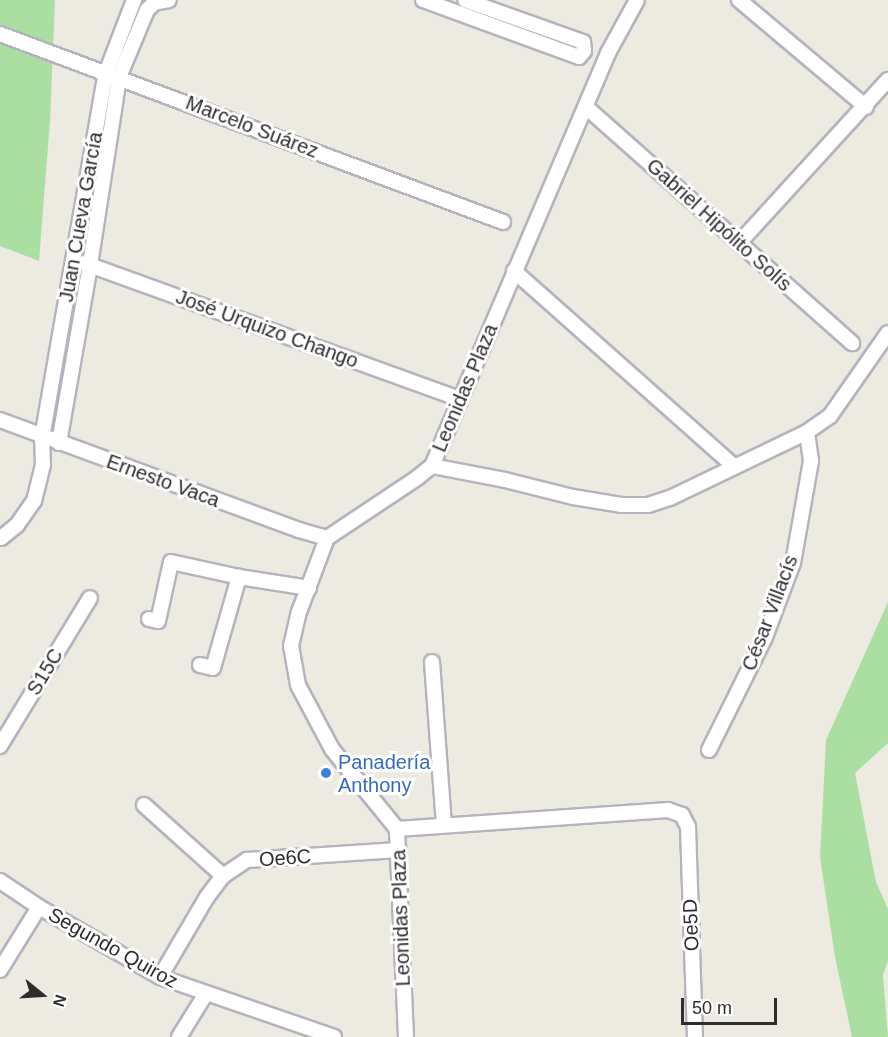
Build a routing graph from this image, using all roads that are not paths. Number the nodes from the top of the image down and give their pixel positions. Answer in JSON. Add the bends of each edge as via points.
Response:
{"nodes":[{"id":1,"x":134,"y":0,"type":"edge"},
{"id":2,"x":170,"y":0,"type":"edge"},
{"id":3,"x":423,"y":0,"type":"edge"},
{"id":4,"x":465,"y":0,"type":"edge"},
{"id":5,"x":637,"y":0,"type":"edge"},
{"id":6,"x":739,"y":0,"type":"edge"},
{"id":7,"x":0,"y":34,"type":"edge"},
{"id":8,"x":112,"y":75,"type":"junction"},
{"id":9,"x":888,"y":80,"type":"edge"},
{"id":10,"x":586,"y":107,"type":"junction"},
{"id":11,"x":866,"y":107,"type":"junction"},
{"id":12,"x":503,"y":222,"type":"dead end"},
{"id":13,"x":739,"y":243,"type":"junction"},
{"id":14,"x":74,"y":260,"type":"junction"},
{"id":15,"x":90,"y":265,"type":"junction"},
{"id":16,"x":514,"y":271,"type":"junction"},
{"id":17,"x":888,"y":333,"type":"edge"},
{"id":18,"x":852,"y":343,"type":"dead end"},
{"id":19,"x":460,"y":399,"type":"junction"},
{"id":20,"x":0,"y":420,"type":"edge"},
{"id":21,"x":807,"y":432,"type":"junction"},
{"id":22,"x":42,"y":438,"type":"junction"},
{"id":23,"x":59,"y":443,"type":"junction"},
{"id":24,"x":432,"y":466,"type":"junction"},
{"id":25,"x":734,"y":466,"type":"junction"},
{"id":26,"x":2,"y":538,"type":"dead end"},
{"id":27,"x":327,"y":538,"type":"junction"},
{"id":28,"x":239,"y":578,"type":"junction"},
{"id":29,"x":309,"y":588,"type":"junction"},
{"id":30,"x":90,"y":598,"type":"dead end"},
{"id":31,"x":149,"y":619,"type":"dead end"},
{"id":32,"x":432,"y":662,"type":"dead end"},
{"id":33,"x":200,"y":665,"type":"dead end"},
{"id":34,"x":0,"y":746,"type":"edge"},
{"id":35,"x":710,"y":750,"type":"dead end"},
{"id":36,"x":144,"y":805,"type":"dead end"},
{"id":37,"x":444,"y":825,"type":"junction"},
{"id":38,"x":396,"y":829,"type":"junction"},
{"id":39,"x":399,"y":850,"type":"junction"},
{"id":40,"x":223,"y":876,"type":"junction"},
{"id":41,"x":0,"y":881,"type":"edge"},
{"id":42,"x":39,"y":907,"type":"junction"},
{"id":43,"x":0,"y":970,"type":"edge"},
{"id":44,"x":160,"y":977,"type":"junction"},
{"id":45,"x":205,"y":995,"type":"junction"},
{"id":46,"x":179,"y":1037,"type":"edge"},
{"id":47,"x":334,"y":1037,"type":"edge"},
{"id":48,"x":406,"y":1037,"type":"edge"},
{"id":49,"x":695,"y":1037,"type":"edge"}],
"edges":[{"from":1,"to":8,"type":"street","name":"Juan Cueva García"},
{"from":2,"to":8,"type":"street","name":"Juan Cueva García","via":[[154,3],[147,10]]},
{"from":3,"to":4,"type":"street","via":[[579,57],[584,51],[583,42]]},
{"from":5,"to":10,"type":"street","name":"Leonidas Plaza","via":[[608,53]]},
{"from":6,"to":11,"type":"street"},
{"from":7,"to":8,"type":"street","name":"Marcelo Suárez"},
{"from":8,"to":12,"type":"street","name":"Marcelo Suárez"},
{"from":8,"to":14,"type":"street","name":"Juan Cueva García"},
{"from":8,"to":15,"type":"street","name":"Juan Cueva García"},
{"from":9,"to":11,"type":"street"},
{"from":10,"to":13,"type":"street","name":"Gabriel Hipólito Solís"},
{"from":10,"to":16,"type":"street","name":"Leonidas Plaza"},
{"from":11,"to":13,"type":"street"},
{"from":13,"to":18,"type":"street","name":"Gabriel Hipólito Solís"},
{"from":14,"to":15,"type":"street","name":"José Urquizo Chango"},
{"from":14,"to":22,"type":"street","name":"Juan Cueva García"},
{"from":15,"to":19,"type":"street","name":"José Urquizo Chango"},
{"from":15,"to":23,"type":"street","name":"Juan Cueva García"},
{"from":16,"to":19,"type":"street","name":"Leonidas Plaza"},
{"from":16,"to":25,"type":"street"},
{"from":17,"to":21,"type":"street","via":[[830,416]]},
{"from":19,"to":24,"type":"street","name":"Leonidas Plaza"},
{"from":20,"to":22,"type":"street","name":"Ernesto Vaca"},
{"from":21,"to":25,"type":"street"},
{"from":21,"to":35,"type":"street","name":"César Villacís","via":[[811,461],[793,563],[765,637]]},
{"from":22,"to":23,"type":"street","name":"Ernesto Vaca"},
{"from":22,"to":26,"type":"street","name":"Juan Cueva García","via":[[43,465],[34,501]]},
{"from":23,"to":27,"type":"street","name":"Ernesto Vaca"},
{"from":24,"to":25,"type":"street","via":[[622,505],[670,498]]},
{"from":24,"to":27,"type":"street","name":"Leonidas Plaza"},
{"from":27,"to":29,"type":"street","name":"Leonidas Plaza"},
{"from":28,"to":29,"type":"street"},
{"from":28,"to":31,"type":"street","via":[[171,562],[158,621]]},
{"from":28,"to":33,"type":"street","via":[[213,668]]},
{"from":29,"to":38,"type":"street","name":"Leonidas Plaza","via":[[291,646],[298,685],[332,749]]},
{"from":30,"to":34,"type":"street","name":"S15C"},
{"from":32,"to":37,"type":"street"},
{"from":36,"to":40,"type":"street"},
{"from":37,"to":38,"type":"street"},
{"from":37,"to":49,"type":"street","name":"Oe5D","via":[[668,810],[682,815],[688,827]]},
{"from":38,"to":39,"type":"street","name":"Leonidas Plaza"},
{"from":39,"to":40,"type":"street","name":"Oe6C","via":[[247,860]]},
{"from":39,"to":48,"type":"street","name":"Leonidas Plaza"},
{"from":40,"to":44,"type":"street","name":"Oe6C"},
{"from":41,"to":42,"type":"street","name":"Segundo Quiroz"},
{"from":42,"to":43,"type":"street"},
{"from":42,"to":44,"type":"street","name":"Segundo Quiroz"},
{"from":44,"to":45,"type":"street","name":"Segundo Quiroz"},
{"from":45,"to":46,"type":"street"},
{"from":45,"to":47,"type":"street","name":"Segundo Quiroz"}]}
